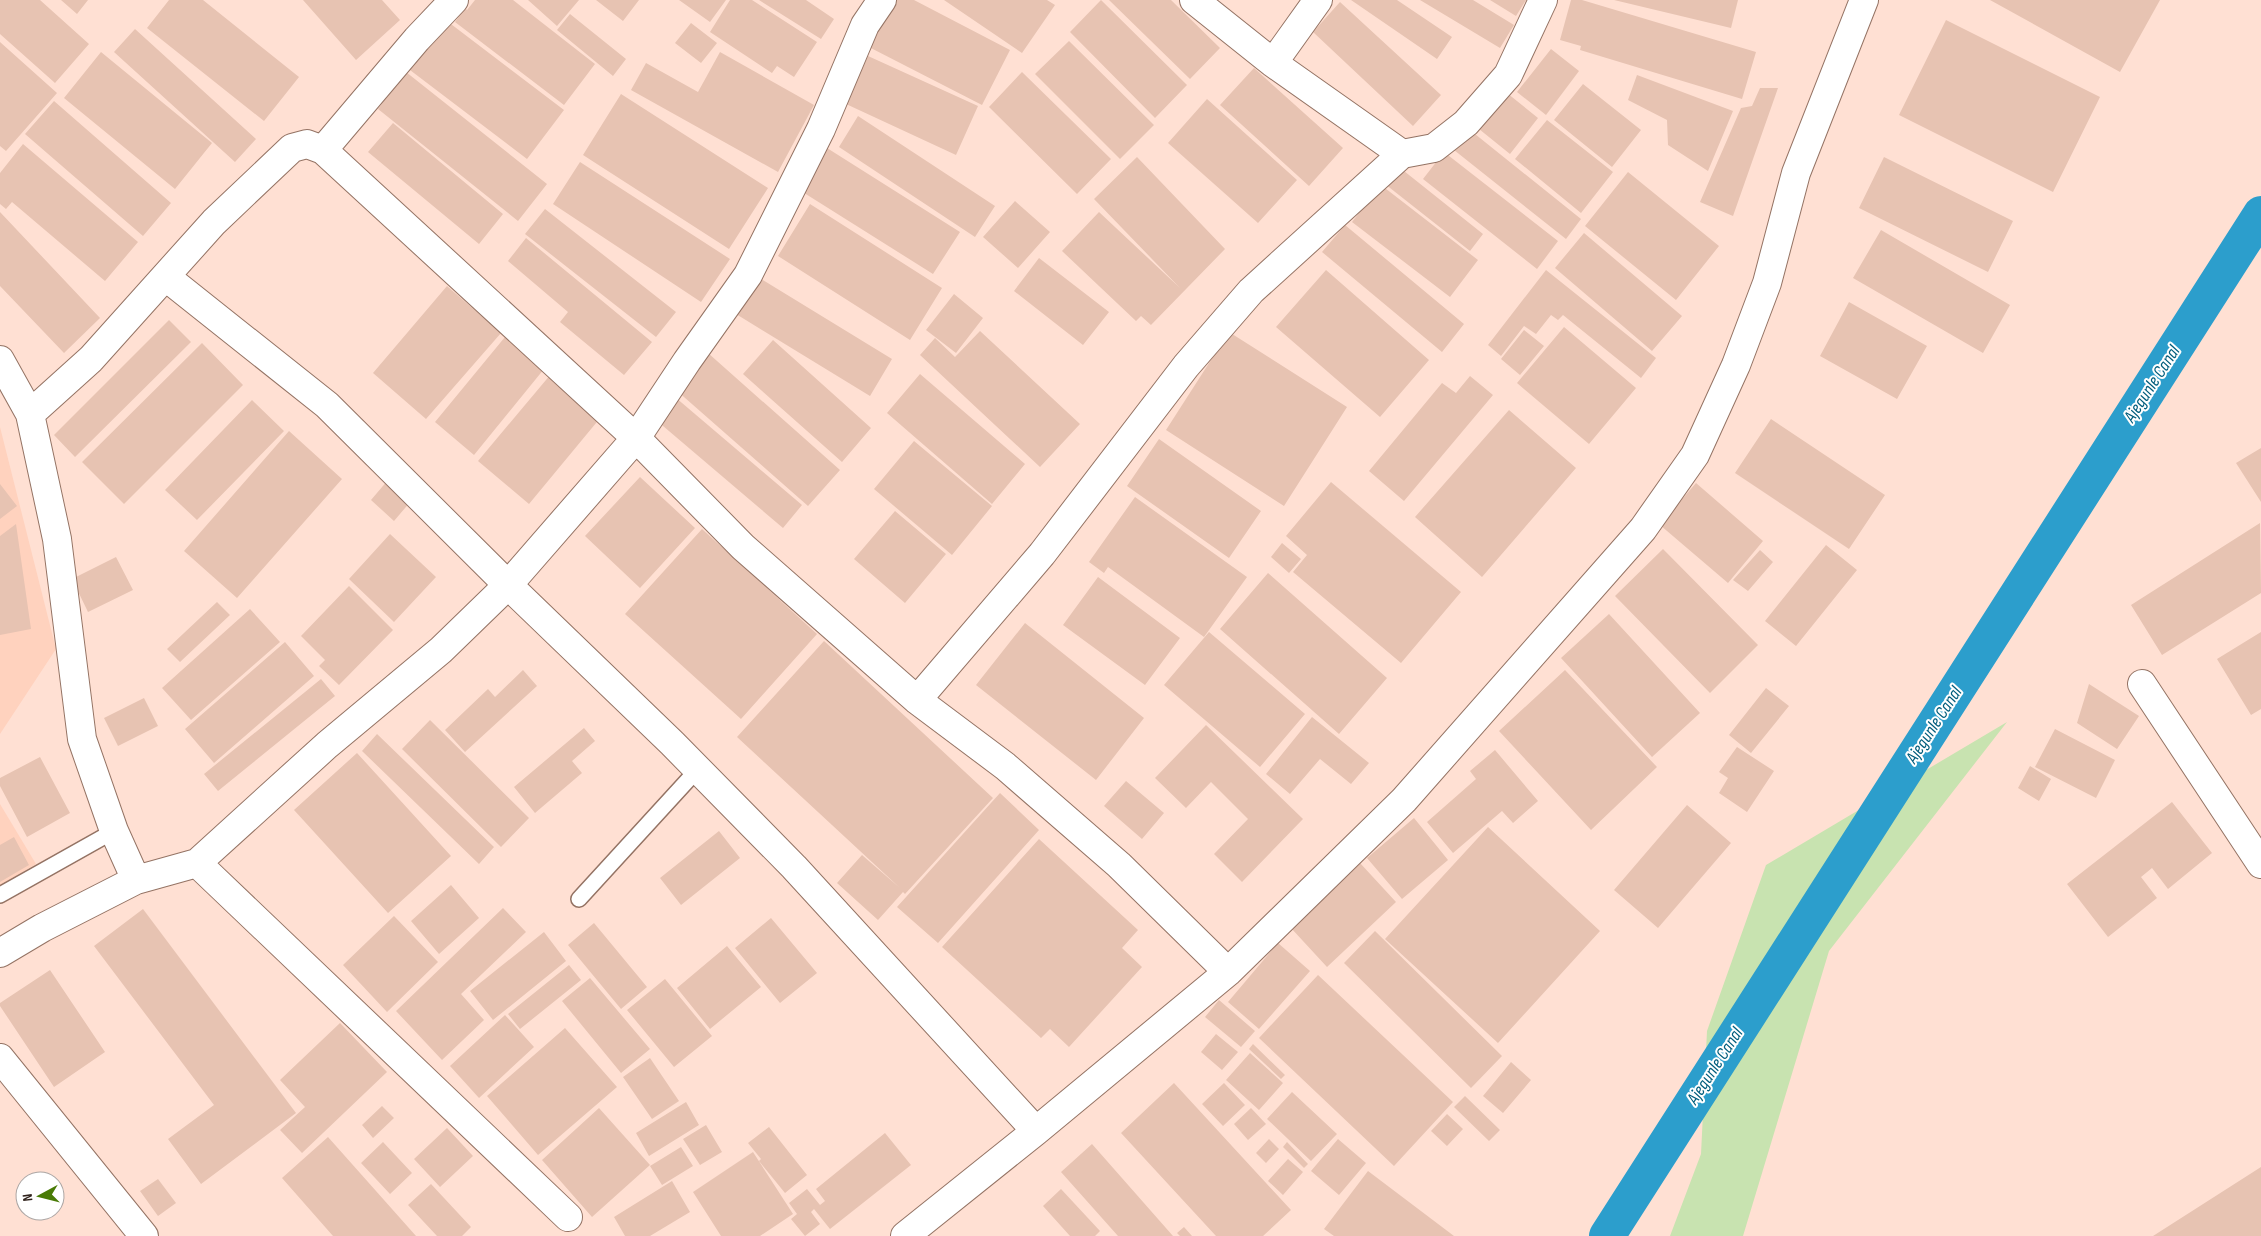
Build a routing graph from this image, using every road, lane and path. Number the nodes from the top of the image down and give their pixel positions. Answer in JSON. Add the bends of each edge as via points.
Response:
{"nodes":[{"id":1,"x":454,"y":0,"type":"edge"},
{"id":2,"x":882,"y":0,"type":"edge"},
{"id":3,"x":1194,"y":0,"type":"edge"},
{"id":4,"x":1318,"y":0,"type":"edge"},
{"id":5,"x":1543,"y":0,"type":"edge"},
{"id":6,"x":1864,"y":0,"type":"edge"},
{"id":7,"x":1272,"y":62,"type":"junction"},
{"id":8,"x":323,"y":150,"type":"junction"},
{"id":9,"x":1402,"y":154,"type":"junction"},
{"id":10,"x":166,"y":277,"type":"junction"},
{"id":11,"x":0,"y":360,"type":"edge"},
{"id":12,"x":30,"y":414,"type":"junction"},
{"id":13,"x":636,"y":438,"type":"junction"},
{"id":14,"x":508,"y":585,"type":"junction"},
{"id":15,"x":2142,"y":684,"type":"dead end"},
{"id":16,"x":917,"y":700,"type":"junction"},
{"id":17,"x":698,"y":770,"type":"junction"},
{"id":18,"x":114,"y":831,"type":"junction"},
{"id":19,"x":197,"y":863,"type":"junction"},
{"id":20,"x":2261,"y":864,"type":"edge"},
{"id":21,"x":136,"y":880,"type":"junction"},
{"id":22,"x":0,"y":895,"type":"edge"},
{"id":23,"x":579,"y":899,"type":"dead end"},
{"id":24,"x":0,"y":953,"type":"edge"},
{"id":25,"x":1228,"y":972,"type":"junction"},
{"id":26,"x":0,"y":1058,"type":"edge"},
{"id":27,"x":1036,"y":1131,"type":"junction"},
{"id":28,"x":568,"y":1217,"type":"dead end"},
{"id":29,"x":144,"y":1236,"type":"edge"},
{"id":30,"x":905,"y":1236,"type":"edge"}],
"edges":[{"from":1,"to":8,"type":"street","via":[[416,39]]},
{"from":2,"to":13,"type":"street","via":[[865,25],[821,129],[748,274]]},
{"from":3,"to":7,"type":"street"},
{"from":4,"to":7,"type":"street"},
{"from":5,"to":9,"type":"street","via":[[1508,75],[1466,123],[1434,148]]},
{"from":6,"to":25,"type":"street","via":[[1796,173],[1767,283],[1736,365],[1694,455],[1643,529],[1404,800]]},
{"from":7,"to":9,"type":"street"},
{"from":8,"to":10,"type":"street","via":[[307,144],[292,148],[214,222]]},
{"from":8,"to":13,"type":"street"},
{"from":9,"to":16,"type":"street","via":[[1251,291],[1186,366],[1042,554]]},
{"from":10,"to":12,"type":"street","via":[[91,359]]},
{"from":10,"to":14,"type":"street","via":[[327,405]]},
{"from":11,"to":12,"type":"street"},
{"from":12,"to":18,"type":"street","via":[[57,539],[82,738]]},
{"from":13,"to":14,"type":"street"},
{"from":13,"to":16,"type":"street","via":[[743,547]]},
{"from":14,"to":17,"type":"street"},
{"from":14,"to":19,"type":"street","via":[[441,650],[327,745]]},
{"from":15,"to":20,"type":"street"},
{"from":16,"to":25,"type":"street","via":[[1005,766],[1112,859]]},
{"from":17,"to":23,"type":"lane"},
{"from":17,"to":27,"type":"street","via":[[794,867]]},
{"from":18,"to":21,"type":"street"},
{"from":18,"to":22,"type":"lane"},
{"from":19,"to":21,"type":"street"},
{"from":19,"to":28,"type":"street"},
{"from":21,"to":24,"type":"street"},
{"from":25,"to":27,"type":"street"},
{"from":26,"to":29,"type":"street"},
{"from":27,"to":30,"type":"street"}]}
